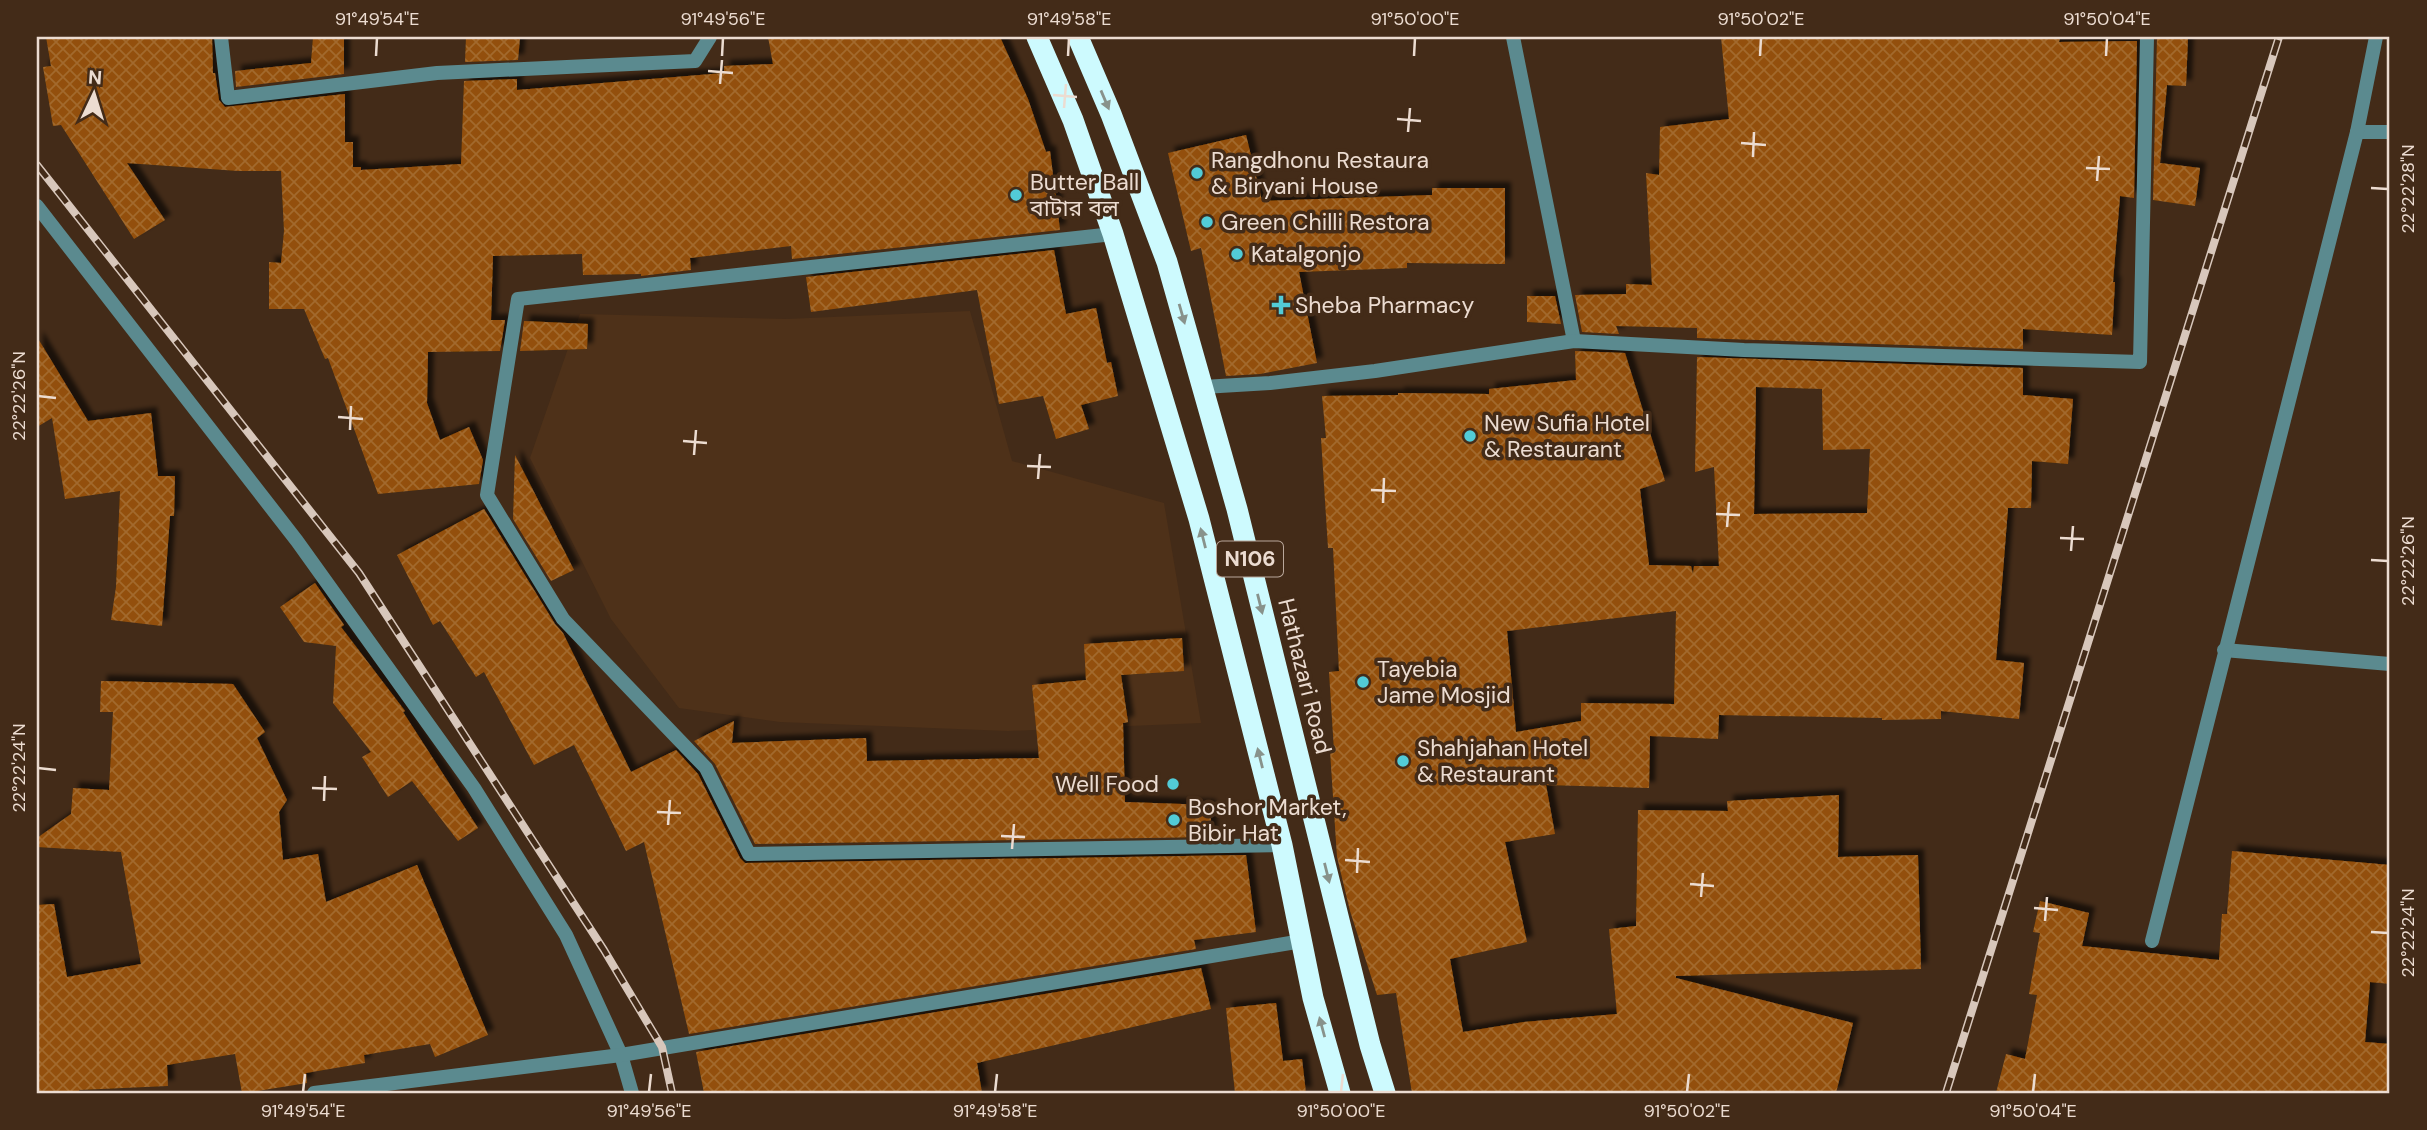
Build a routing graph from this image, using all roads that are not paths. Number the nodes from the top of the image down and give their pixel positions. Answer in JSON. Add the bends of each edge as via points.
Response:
{"nodes":[{"id":1,"x":221,"y":37,"type":"edge"},
{"id":2,"x":710,"y":37,"type":"edge"},
{"id":3,"x":1037,"y":37,"type":"edge"},
{"id":4,"x":1078,"y":37,"type":"edge"},
{"id":5,"x":1513,"y":37,"type":"edge"},
{"id":6,"x":2147,"y":37,"type":"edge"},
{"id":7,"x":2376,"y":37,"type":"edge"},
{"id":8,"x":2357,"y":132,"type":"junction"},
{"id":9,"x":2390,"y":132,"type":"edge"},
{"id":10,"x":37,"y":206,"type":"edge"},
{"id":11,"x":1113,"y":234,"type":"junction"},
{"id":12,"x":1574,"y":341,"type":"junction"},
{"id":13,"x":1203,"y":387,"type":"junction"},
{"id":14,"x":2224,"y":650,"type":"junction"},
{"id":15,"x":2390,"y":664,"type":"edge"},
{"id":16,"x":1282,"y":845,"type":"junction"},
{"id":17,"x":1302,"y":941,"type":"junction"},
{"id":18,"x":2152,"y":941,"type":"dead end"},
{"id":19,"x":621,"y":1055,"type":"junction"},
{"id":20,"x":314,"y":1093,"type":"edge"},
{"id":21,"x":632,"y":1093,"type":"edge"},
{"id":22,"x":1340,"y":1093,"type":"edge"},
{"id":23,"x":1385,"y":1093,"type":"edge"}],
"edges":[{"from":1,"to":2,"type":"street","via":[[228,97],[436,73],[695,61]]},
{"from":3,"to":11,"type":"highway","number":"N106","via":[[1073,120]]},
{"from":4,"to":13,"type":"highway","name":"Hathazari Road","number":"N106","one_way":true,"via":[[1167,262]]},
{"from":5,"to":12,"type":"street"},
{"from":6,"to":12,"type":"street","via":[[2140,362]]},
{"from":7,"to":8,"type":"street"},
{"from":8,"to":9,"type":"street"},
{"from":8,"to":14,"type":"street"},
{"from":10,"to":19,"type":"street","via":[[297,541],[474,788],[566,935]]},
{"from":16,"to":11,"type":"highway","number":"N106","one_way":true,"via":[[1199,519]]},
{"from":11,"to":16,"type":"street","via":[[518,299],[487,495],[563,619],[706,768],[749,854]]},
{"from":12,"to":13,"type":"street","via":[[1375,371]]},
{"from":13,"to":23,"type":"highway","name":"Hathazari Road","number":"N106","one_way":true},
{"from":14,"to":15,"type":"street"},
{"from":14,"to":18,"type":"street"},
{"from":16,"to":17,"type":"highway","number":"N106"},
{"from":17,"to":19,"type":"street"},
{"from":22,"to":17,"type":"highway","number":"N106","one_way":true},
{"from":19,"to":20,"type":"street"},
{"from":19,"to":21,"type":"street"}]}
